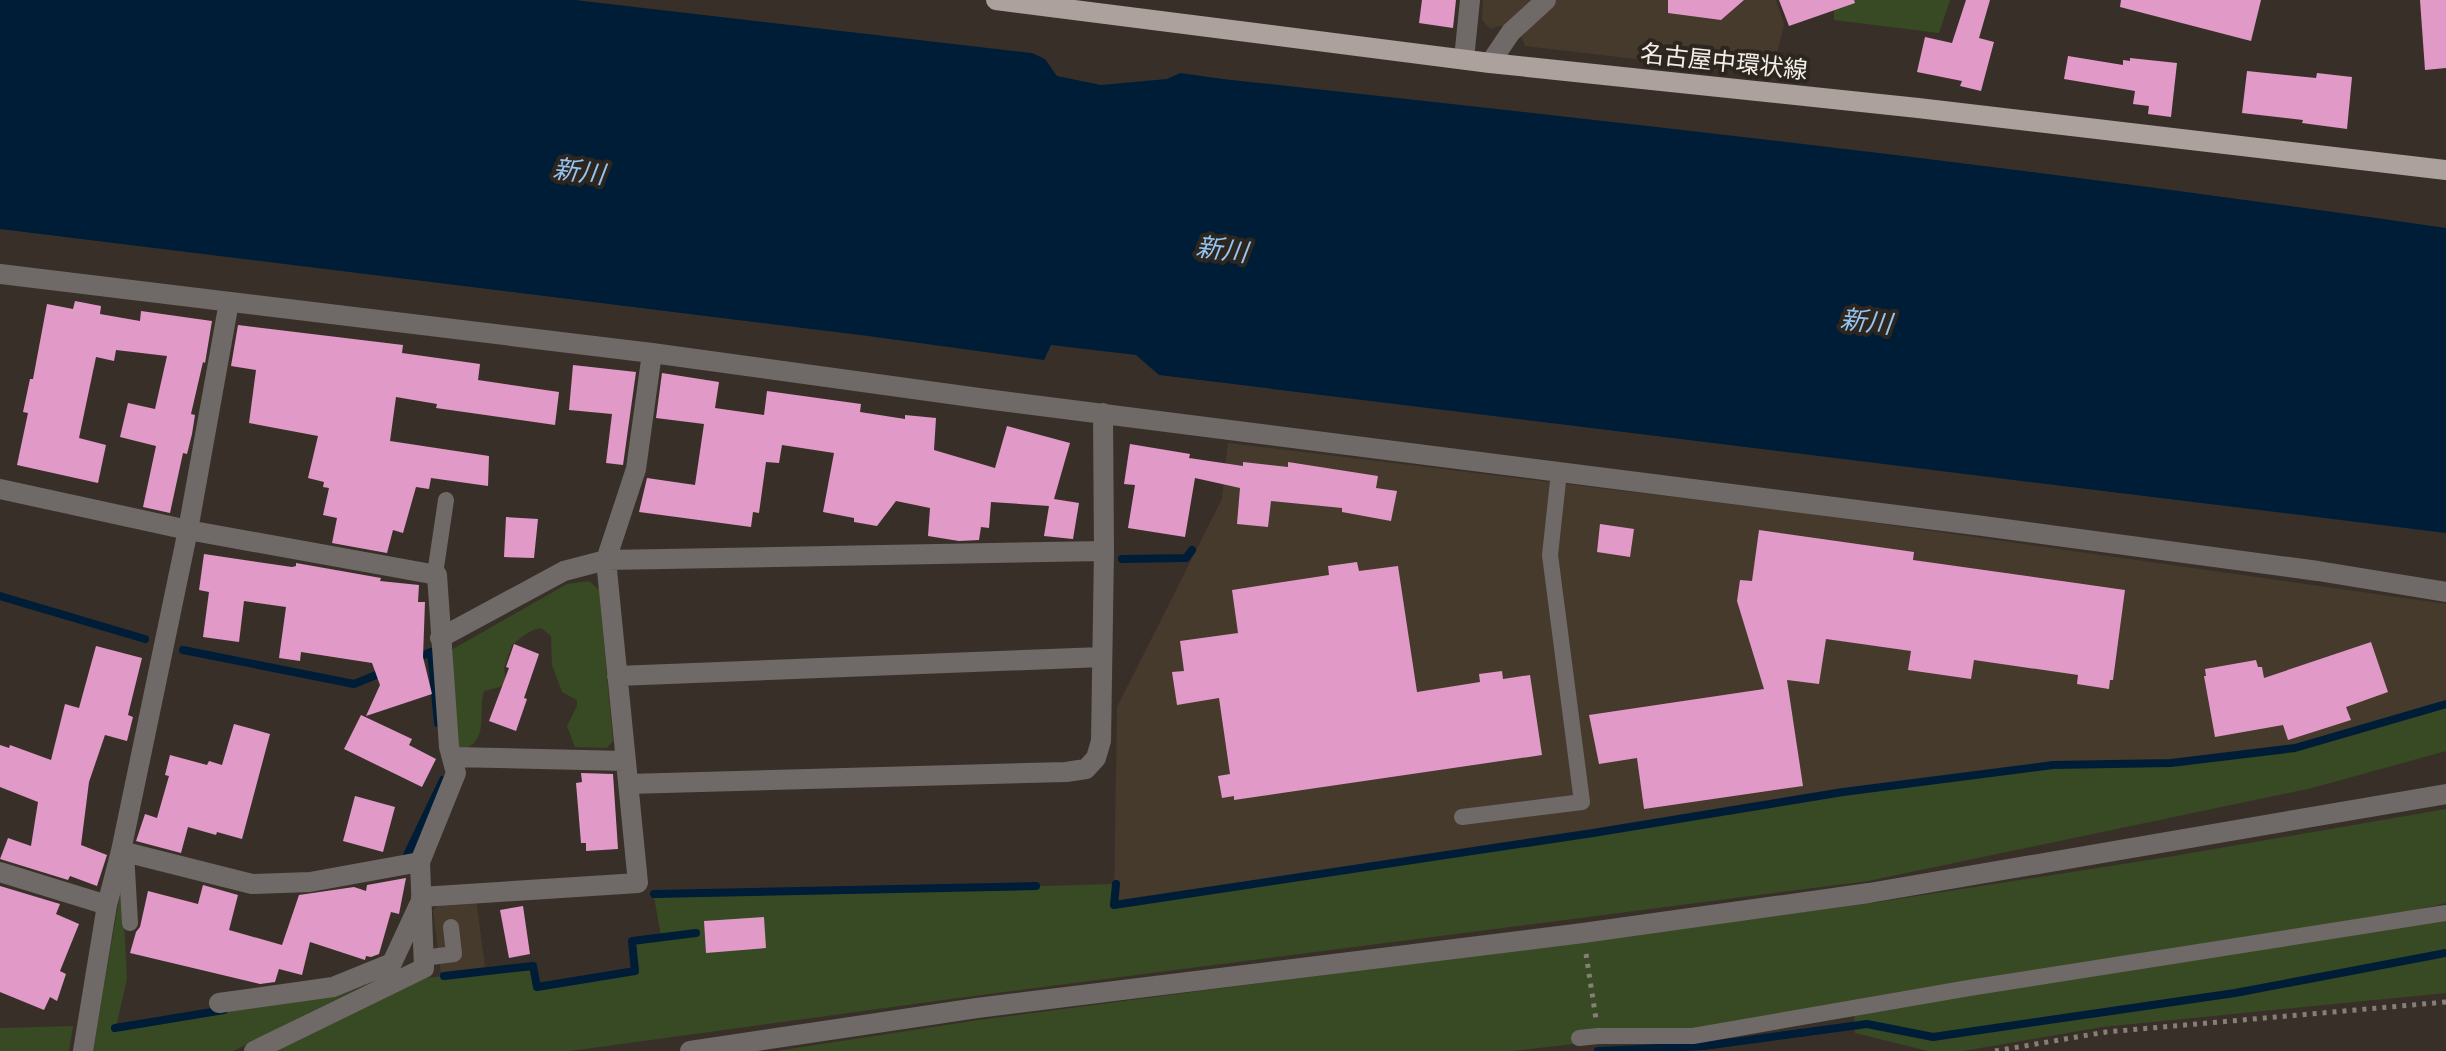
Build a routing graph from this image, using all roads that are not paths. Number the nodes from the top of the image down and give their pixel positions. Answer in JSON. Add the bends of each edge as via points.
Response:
{"nodes":[{"id":1,"x":996,"y":0,"type":"edge"},
{"id":2,"x":1470,"y":0,"type":"edge"},
{"id":3,"x":1546,"y":0,"type":"edge"},
{"id":4,"x":1464,"y":59,"type":"junction"},
{"id":5,"x":1490,"y":63,"type":"junction"},
{"id":6,"x":2446,"y":170,"type":"edge"},
{"id":7,"x":0,"y":274,"type":"edge"},
{"id":8,"x":229,"y":302,"type":"junction"},
{"id":9,"x":652,"y":353,"type":"junction"},
{"id":10,"x":1103,"y":413,"type":"junction"},
{"id":11,"x":1559,"y":472,"type":"junction"},
{"id":12,"x":0,"y":489,"type":"edge"},
{"id":13,"x":446,"y":500,"type":"dead end"},
{"id":14,"x":188,"y":530,"type":"junction"},
{"id":15,"x":1104,"y":551,"type":"junction"},
{"id":16,"x":606,"y":560,"type":"junction"},
{"id":17,"x":435,"y":574,"type":"junction"},
{"id":18,"x":2446,"y":592,"type":"edge"},
{"id":19,"x":440,"y":638,"type":"junction"},
{"id":20,"x":1102,"y":657,"type":"junction"},
{"id":21,"x":617,"y":676,"type":"junction"},
{"id":22,"x":452,"y":757,"type":"junction"},
{"id":23,"x":626,"y":761,"type":"junction"},
{"id":24,"x":628,"y":784,"type":"junction"},
{"id":25,"x":2446,"y":794,"type":"edge"},
{"id":26,"x":1462,"y":817,"type":"dead end"},
{"id":27,"x":124,"y":852,"type":"junction"},
{"id":28,"x":420,"y":862,"type":"junction"},
{"id":29,"x":0,"y":872,"type":"edge"},
{"id":30,"x":421,"y":899,"type":"junction"},
{"id":31,"x":107,"y":905,"type":"junction"},
{"id":32,"x":2446,"y":913,"type":"edge"},
{"id":33,"x":130,"y":923,"type":"dead end"},
{"id":34,"x":451,"y":927,"type":"dead end"},
{"id":35,"x":423,"y":958,"type":"junction"},
{"id":36,"x":219,"y":1003,"type":"dead end"},
{"id":37,"x":1579,"y":1038,"type":"dead end"},
{"id":38,"x":83,"y":1051,"type":"edge"},
{"id":39,"x":254,"y":1051,"type":"edge"},
{"id":40,"x":690,"y":1051,"type":"edge"}],
"edges":[{"from":1,"to":4,"type":"main road","name":"名古屋中環状線"},
{"from":2,"to":4,"type":"street"},
{"from":3,"to":5,"type":"street","via":[[1511,32]]},
{"from":4,"to":5,"type":"main road","name":"名古屋中環状線"},
{"from":5,"to":6,"type":"main road","name":"名古屋中環状線"},
{"from":7,"to":8,"type":"street"},
{"from":8,"to":9,"type":"street"},
{"from":8,"to":14,"type":"street"},
{"from":9,"to":10,"type":"street"},
{"from":9,"to":16,"type":"street","via":[[636,469]]},
{"from":10,"to":11,"type":"street"},
{"from":10,"to":15,"type":"street"},
{"from":11,"to":18,"type":"street"},
{"from":11,"to":26,"type":"lane","via":[[1550,555],[1582,802]]},
{"from":12,"to":14,"type":"street"},
{"from":13,"to":17,"type":"lane"},
{"from":14,"to":17,"type":"street"},
{"from":14,"to":27,"type":"street"},
{"from":15,"to":16,"type":"street"},
{"from":15,"to":20,"type":"street"},
{"from":16,"to":19,"type":"street","via":[[564,571]]},
{"from":16,"to":21,"type":"street"},
{"from":17,"to":19,"type":"street"},
{"from":19,"to":22,"type":"street"},
{"from":20,"to":21,"type":"street"},
{"from":20,"to":24,"type":"street","via":[[1101,741],[1086,769]]},
{"from":21,"to":23,"type":"street"},
{"from":22,"to":23,"type":"street"},
{"from":22,"to":28,"type":"street","via":[[456,773]]},
{"from":23,"to":24,"type":"street"},
{"from":24,"to":30,"type":"street","via":[[638,883]]},
{"from":25,"to":40,"type":"street","via":[[1884,890],[977,1008]]},
{"from":27,"to":28,"type":"street","via":[[252,884],[310,882]]},
{"from":27,"to":31,"type":"street"},
{"from":27,"to":33,"type":"lane"},
{"from":28,"to":30,"type":"street"},
{"from":29,"to":31,"type":"street"},
{"from":30,"to":35,"type":"street"},
{"from":30,"to":36,"type":"street","via":[[392,963],[333,987]]},
{"from":31,"to":38,"type":"street"},
{"from":32,"to":37,"type":"lane","via":[[1693,1036]]},
{"from":34,"to":35,"type":"lane","via":[[454,954]]},
{"from":35,"to":39,"type":"street","via":[[424,968]]}]}
